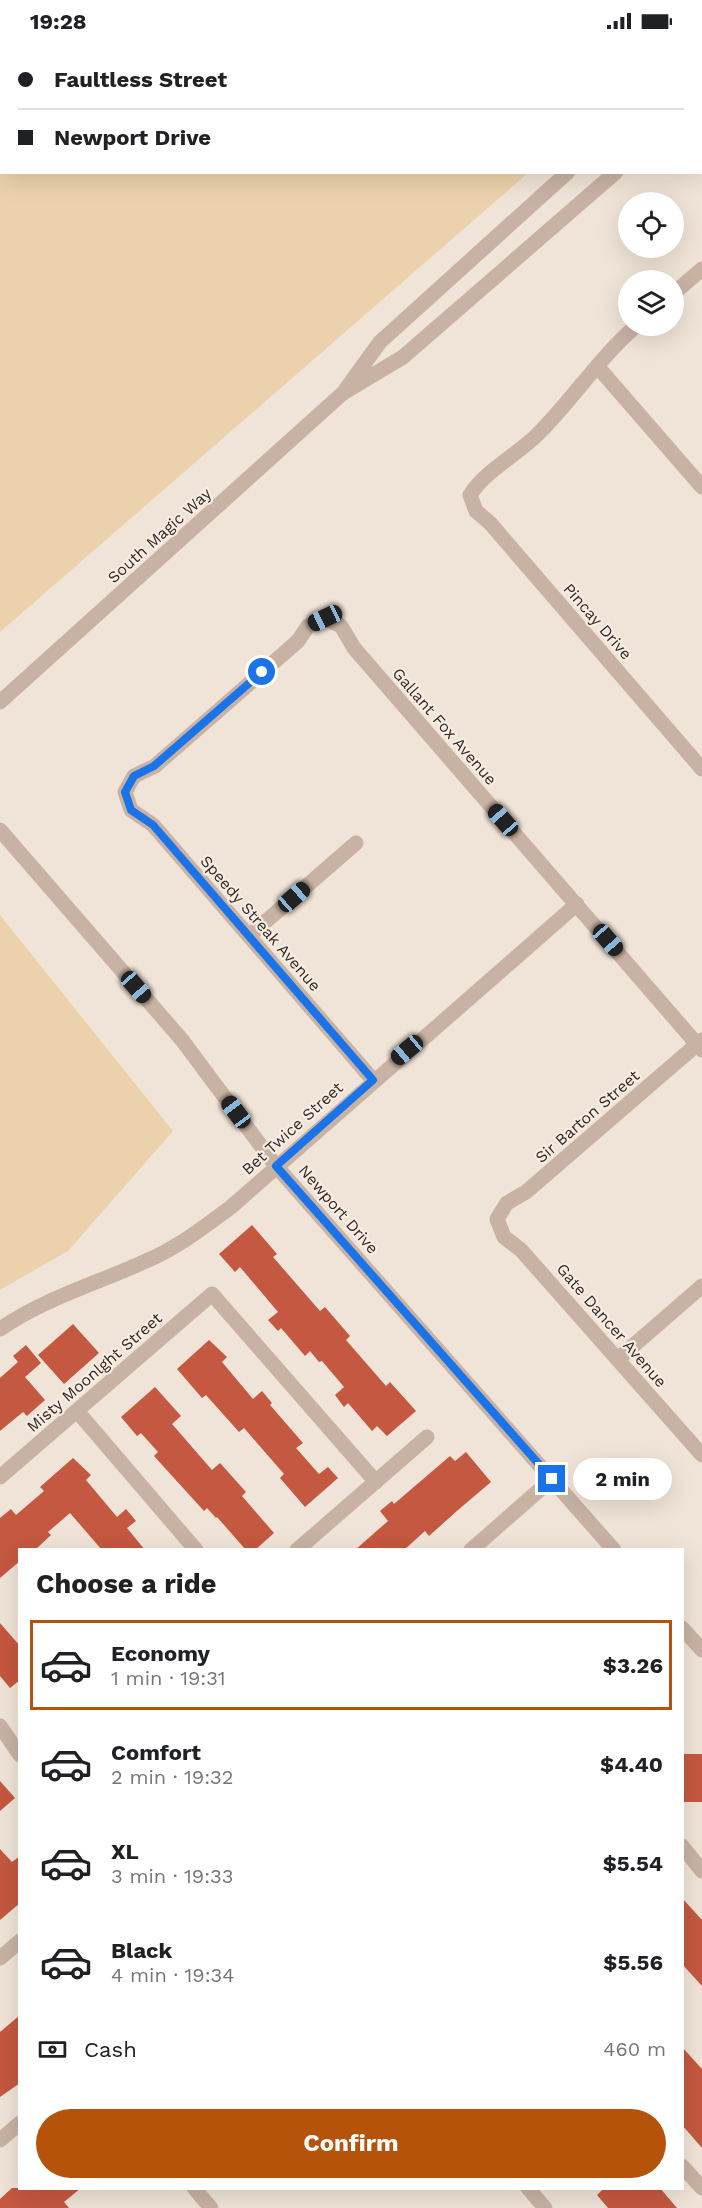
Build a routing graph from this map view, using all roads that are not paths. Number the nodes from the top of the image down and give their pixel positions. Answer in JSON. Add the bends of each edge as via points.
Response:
{"nodes":[{"id":1,"x":566,"y":174,"type":"edge"},
{"id":2,"x":614,"y":174,"type":"edge"},
{"id":3,"x":702,"y":268,"type":"edge"},
{"id":4,"x":684,"y":284,"type":"edge"},
{"id":5,"x":624,"y":336,"type":"edge"},
{"id":6,"x":597,"y":366,"type":"junction"},
{"id":7,"x":343,"y":393,"type":"junction"},
{"id":8,"x":702,"y":487,"type":"edge"},
{"id":9,"x":325,"y":618,"type":"joint"},
{"id":10,"x":0,"y":702,"type":"edge"},
{"id":11,"x":702,"y":769,"type":"edge"},
{"id":12,"x":0,"y":830,"type":"edge"},
{"id":13,"x":356,"y":843,"type":"dead end"},
{"id":14,"x":577,"y":904,"type":"junction"},
{"id":15,"x":249,"y":936,"type":"junction"},
{"id":16,"x":700,"y":1045,"type":"edge"},
{"id":17,"x":373,"y":1080,"type":"junction"},
{"id":18,"x":276,"y":1166,"type":"junction"},
{"id":19,"x":497,"y":1220,"type":"joint"},
{"id":20,"x":702,"y":1286,"type":"edge"},
{"id":21,"x":0,"y":1329,"type":"edge"},
{"id":22,"x":618,"y":1359,"type":"junction"},
{"id":23,"x":77,"y":1411,"type":"junction"},
{"id":24,"x":427,"y":1437,"type":"dead end"},
{"id":25,"x":702,"y":1455,"type":"edge"},
{"id":26,"x":0,"y":1477,"type":"edge"},
{"id":27,"x":552,"y":1479,"type":"junction"},
{"id":28,"x":376,"y":1482,"type":"junction"},
{"id":29,"x":194,"y":1548,"type":"edge"},
{"id":30,"x":299,"y":1548,"type":"edge"},
{"id":31,"x":473,"y":1548,"type":"edge"},
{"id":32,"x":612,"y":1548,"type":"edge"},
{"id":33,"x":684,"y":1630,"type":"edge"},
{"id":34,"x":702,"y":1650,"type":"edge"},
{"id":35,"x":0,"y":1726,"type":"edge"},
{"id":36,"x":18,"y":1752,"type":"edge"},
{"id":37,"x":684,"y":1848,"type":"edge"},
{"id":38,"x":702,"y":1871,"type":"edge"},
{"id":39,"x":18,"y":1943,"type":"edge"},
{"id":40,"x":0,"y":1958,"type":"edge"},
{"id":41,"x":18,"y":2125,"type":"edge"},
{"id":42,"x":0,"y":2140,"type":"edge"},
{"id":43,"x":684,"y":2168,"type":"edge"},
{"id":44,"x":702,"y":2188,"type":"edge"},
{"id":45,"x":196,"y":2190,"type":"edge"},
{"id":46,"x":530,"y":2190,"type":"edge"},
{"id":47,"x":211,"y":2208,"type":"edge"},
{"id":48,"x":545,"y":2208,"type":"edge"}],
"edges":[{"from":1,"to":7,"type":"street","name":"South Magic Way","via":[[380,342]]},
{"from":2,"to":7,"type":"street","name":"South Magic Way","via":[[403,357]]},
{"from":3,"to":4,"type":"street"},
{"from":5,"to":6,"type":"street"},
{"from":6,"to":8,"type":"street"},
{"from":6,"to":11,"type":"street","name":"Pincay Drive","via":[[558,414],[514,456],[479,482],[470,495],[476,511]]},
{"from":7,"to":10,"type":"street","name":"South Magic Way"},
{"from":9,"to":14,"type":"street","name":"Gallant Fox Avenue","via":[[341,626],[354,648]]},
{"from":9,"to":15,"type":"street","name":"Speedy Streak Avenue","via":[[308,626],[298,641],[154,766],[134,776],[125,792],[131,810],[153,825]]},
{"from":12,"to":18,"type":"street","name":"Newport Drive","via":[[182,1040]]},
{"from":13,"to":15,"type":"street"},
{"from":14,"to":16,"type":"street","name":"Gallant Fox Avenue"},
{"from":14,"to":17,"type":"street","name":"Bet Twice Street"},
{"from":15,"to":17,"type":"street","name":"Speedy Streak Avenue"},
{"from":16,"to":19,"type":"street","name":"Sir Barton Street","via":[[526,1192],[507,1203]]},
{"from":17,"to":18,"type":"street","name":"Bet Twice Street"},
{"from":18,"to":21,"type":"street","name":"Bet Twice Street","via":[[231,1207],[174,1246],[59,1295]]},
{"from":18,"to":27,"type":"street","name":"Newport Drive"},
{"from":19,"to":22,"type":"street","name":"Gate Dancer Avenue","via":[[504,1237],[521,1250]]},
{"from":20,"to":22,"type":"street"},
{"from":22,"to":25,"type":"street","name":"Gate Dancer Avenue"},
{"from":23,"to":26,"type":"street","name":"Misty Moonlght Street"},
{"from":23,"to":28,"type":"street","name":"Misty Moonlght Street","via":[[212,1294]]},
{"from":23,"to":29,"type":"street"},
{"from":24,"to":28,"type":"street"},
{"from":27,"to":31,"type":"street"},
{"from":27,"to":32,"type":"street","name":"Newport Drive"},
{"from":28,"to":30,"type":"street"},
{"from":33,"to":34,"type":"street"},
{"from":35,"to":36,"type":"street"},
{"from":37,"to":38,"type":"street"},
{"from":39,"to":40,"type":"street"},
{"from":41,"to":42,"type":"street"},
{"from":43,"to":44,"type":"street"},
{"from":45,"to":47,"type":"street"},
{"from":46,"to":48,"type":"street"}]}
